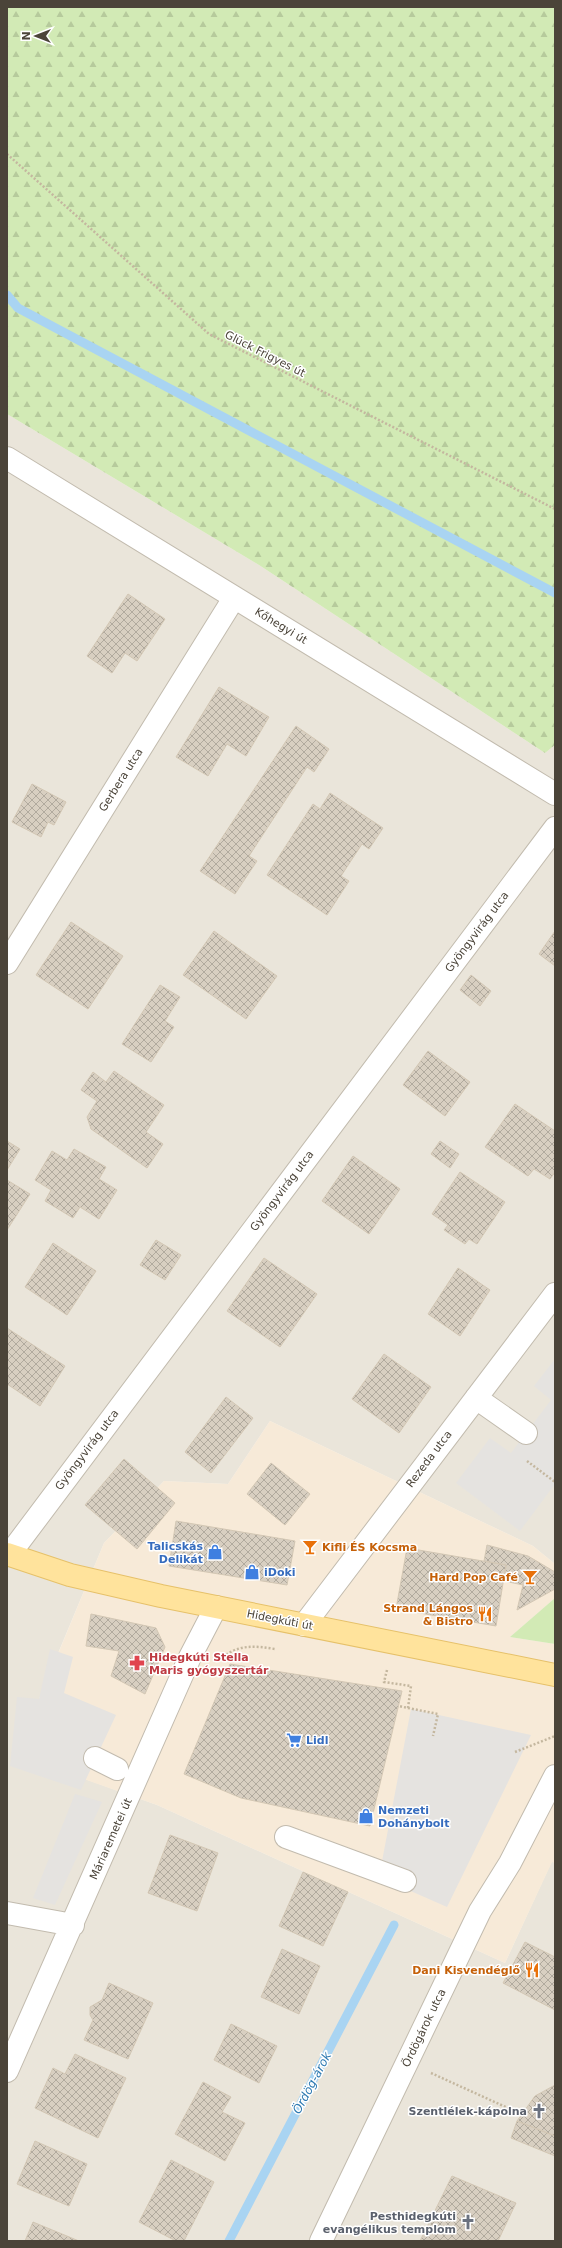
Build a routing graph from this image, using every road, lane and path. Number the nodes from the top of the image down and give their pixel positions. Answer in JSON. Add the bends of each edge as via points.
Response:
{"nodes":[{"id":1,"x":7,"y":154,"type":"edge"},
{"id":2,"x":7,"y":458,"type":"edge"},
{"id":3,"x":555,"y":509,"type":"edge"},
{"id":4,"x":234,"y":598,"type":"junction"},
{"id":5,"x":555,"y":794,"type":"edge"},
{"id":6,"x":555,"y":828,"type":"edge"},
{"id":7,"x":7,"y":963,"type":"edge"},
{"id":8,"x":555,"y":1294,"type":"edge"},
{"id":9,"x":476,"y":1398,"type":"junction"},
{"id":10,"x":526,"y":1433,"type":"dead end"},
{"id":11,"x":8,"y":1554,"type":"edge"},
{"id":12,"x":216,"y":1608,"type":"junction"},
{"id":13,"x":304,"y":1625,"type":"junction"},
{"id":14,"x":388,"y":1666,"type":"dead end"},
{"id":15,"x":555,"y":1675,"type":"edge"},
{"id":16,"x":399,"y":1706,"type":"dead end"},
{"id":17,"x":408,"y":1708,"type":"junction"},
{"id":18,"x":433,"y":1736,"type":"dead end"},
{"id":19,"x":555,"y":1736,"type":"edge"},
{"id":20,"x":515,"y":1752,"type":"dead end"},
{"id":21,"x":95,"y":1758,"type":"dead end"},
{"id":22,"x":117,"y":1769,"type":"dead end"},
{"id":23,"x":555,"y":1776,"type":"edge"},
{"id":24,"x":286,"y":1838,"type":"dead end"},
{"id":25,"x":405,"y":1880,"type":"dead end"},
{"id":26,"x":7,"y":1913,"type":"edge"},
{"id":27,"x":73,"y":1925,"type":"junction"},
{"id":28,"x":407,"y":2062,"type":"junction"},
{"id":29,"x":7,"y":2071,"type":"edge"},
{"id":30,"x":521,"y":2114,"type":"dead end"},
{"id":31,"x":321,"y":2241,"type":"edge"}],
"edges":[{"from":1,"to":3,"type":"path","name":"Glück Frigyes út","via":[[209,334]]},
{"from":2,"to":4,"type":"street","name":"Kőhegyi út"},
{"from":4,"to":5,"type":"street","name":"Kőhegyi út"},
{"from":4,"to":7,"type":"street","name":"Gerbera utca"},
{"from":6,"to":11,"type":"street","name":"Gyöngyvirág utca"},
{"from":8,"to":9,"type":"street","name":"Rezeda utca"},
{"from":9,"to":10,"type":"street"},
{"from":9,"to":13,"type":"street","name":"Rezeda utca"},
{"from":11,"to":12,"type":"main road","name":"Hidegkúti út","via":[[70,1575]]},
{"from":12,"to":13,"type":"main road","name":"Hidegkúti út"},
{"from":12,"to":27,"type":"street","name":"Máriaremetei út","via":[[190,1657]]},
{"from":13,"to":15,"type":"main road","name":"Hidegkúti út"},
{"from":14,"to":17,"type":"path","via":[[384,1682],[411,1686]]},
{"from":16,"to":17,"type":"path"},
{"from":17,"to":18,"type":"path","via":[[438,1714]]},
{"from":19,"to":20,"type":"path"},
{"from":21,"to":22,"type":"street"},
{"from":23,"to":28,"type":"street","name":"Ördögárok utca","via":[[510,1863],[480,1911]]},
{"from":24,"to":25,"type":"street"},
{"from":26,"to":27,"type":"street"},
{"from":27,"to":29,"type":"street","name":"Máriaremetei út"},
{"from":28,"to":30,"type":"path"},
{"from":28,"to":31,"type":"street","name":"Ördögárok utca"}]}
